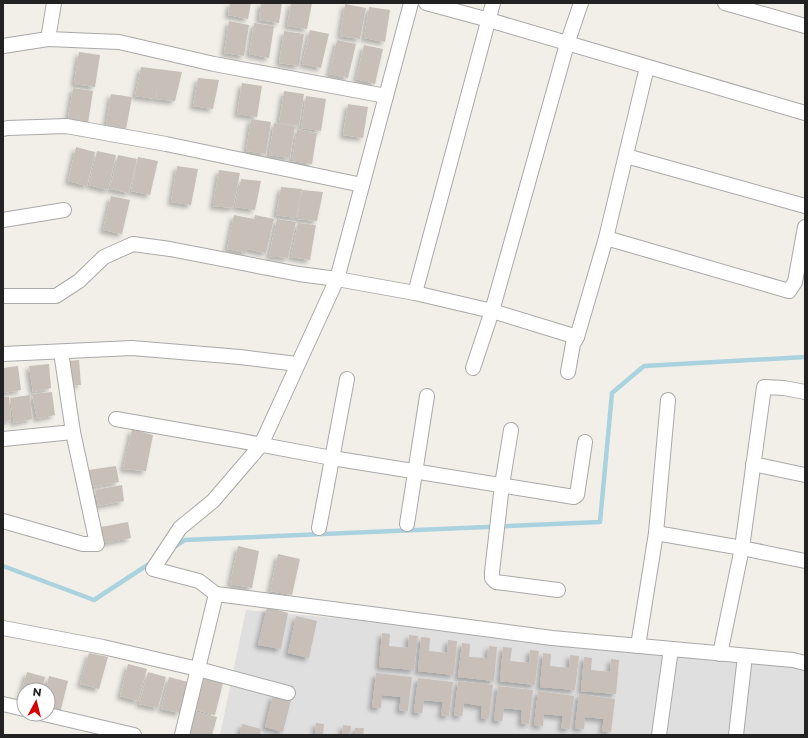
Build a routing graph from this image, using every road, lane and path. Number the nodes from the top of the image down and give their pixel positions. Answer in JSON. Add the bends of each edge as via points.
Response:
{"nodes":[{"id":1,"x":54,"y":3,"type":"edge"},
{"id":2,"x":411,"y":3,"type":"edge"},
{"id":3,"x":426,"y":3,"type":"edge"},
{"id":4,"x":493,"y":3,"type":"edge"},
{"id":5,"x":580,"y":3,"type":"edge"},
{"id":6,"x":725,"y":3,"type":"edge"},
{"id":7,"x":489,"y":20,"type":"junction"},
{"id":8,"x":805,"y":26,"type":"edge"},
{"id":9,"x":48,"y":39,"type":"junction"},
{"id":10,"x":567,"y":44,"type":"junction"},
{"id":11,"x":3,"y":46,"type":"edge"},
{"id":12,"x":647,"y":67,"type":"junction"},
{"id":13,"x":386,"y":96,"type":"junction"},
{"id":14,"x":805,"y":114,"type":"edge"},
{"id":15,"x":3,"y":129,"type":"edge"},
{"id":16,"x":626,"y":156,"type":"junction"},
{"id":17,"x":362,"y":185,"type":"junction"},
{"id":18,"x":805,"y":206,"type":"edge"},
{"id":19,"x":64,"y":210,"type":"dead end"},
{"id":20,"x":3,"y":220,"type":"edge"},
{"id":21,"x":805,"y":227,"type":"edge"},
{"id":22,"x":606,"y":238,"type":"junction"},
{"id":23,"x":337,"y":279,"type":"junction"},
{"id":24,"x":415,"y":293,"type":"junction"},
{"id":25,"x":3,"y":296,"type":"edge"},
{"id":26,"x":492,"y":310,"type":"junction"},
{"id":27,"x":577,"y":337,"type":"junction"},
{"id":28,"x":61,"y":352,"type":"junction"},
{"id":29,"x":3,"y":354,"type":"edge"},
{"id":30,"x":297,"y":364,"type":"junction"},
{"id":31,"x":473,"y":368,"type":"dead end"},
{"id":32,"x":568,"y":372,"type":"dead end"},
{"id":33,"x":348,"y":378,"type":"dead end"},
{"id":34,"x":805,"y":392,"type":"edge"},
{"id":35,"x":426,"y":396,"type":"dead end"},
{"id":36,"x":668,"y":400,"type":"dead end"},
{"id":37,"x":116,"y":419,"type":"dead end"},
{"id":38,"x":511,"y":430,"type":"dead end"},
{"id":39,"x":73,"y":432,"type":"junction"},
{"id":40,"x":3,"y":439,"type":"edge"},
{"id":41,"x":585,"y":442,"type":"dead end"},
{"id":42,"x":261,"y":444,"type":"junction"},
{"id":43,"x":332,"y":458,"type":"junction"},
{"id":44,"x":753,"y":464,"type":"junction"},
{"id":45,"x":415,"y":471,"type":"junction"},
{"id":46,"x":805,"y":475,"type":"edge"},
{"id":47,"x":502,"y":485,"type":"junction"},
{"id":48,"x":3,"y":521,"type":"edge"},
{"id":49,"x":407,"y":524,"type":"dead end"},
{"id":50,"x":319,"y":528,"type":"dead end"},
{"id":51,"x":656,"y":533,"type":"junction"},
{"id":52,"x":742,"y":548,"type":"junction"},
{"id":53,"x":805,"y":561,"type":"edge"},
{"id":54,"x":558,"y":590,"type":"dead end"},
{"id":55,"x":216,"y":594,"type":"junction"},
{"id":56,"x":3,"y":628,"type":"edge"},
{"id":57,"x":638,"y":646,"type":"junction"},
{"id":58,"x":671,"y":649,"type":"junction"},
{"id":59,"x":720,"y":654,"type":"junction"},
{"id":60,"x":745,"y":656,"type":"junction"},
{"id":61,"x":805,"y":663,"type":"edge"},
{"id":62,"x":198,"y":669,"type":"junction"},
{"id":63,"x":288,"y":693,"type":"dead end"},
{"id":64,"x":3,"y":704,"type":"edge"},
{"id":65,"x":16,"y":707,"type":"edge"},
{"id":66,"x":56,"y":717,"type":"edge"},
{"id":67,"x":134,"y":735,"type":"edge"},
{"id":68,"x":182,"y":735,"type":"edge"},
{"id":69,"x":659,"y":735,"type":"edge"},
{"id":70,"x":736,"y":735,"type":"edge"}],
"edges":[{"from":1,"to":9,"type":"street"},
{"from":2,"to":13,"type":"street"},
{"from":3,"to":7,"type":"street"},
{"from":4,"to":7,"type":"street"},
{"from":5,"to":10,"type":"street"},
{"from":6,"to":8,"type":"street"},
{"from":7,"to":10,"type":"street"},
{"from":7,"to":24,"type":"street"},
{"from":9,"to":11,"type":"street"},
{"from":9,"to":13,"type":"street","via":[[119,42],[214,64]]},
{"from":10,"to":12,"type":"street"},
{"from":10,"to":26,"type":"street"},
{"from":12,"to":14,"type":"street"},
{"from":12,"to":16,"type":"street"},
{"from":13,"to":17,"type":"street"},
{"from":15,"to":17,"type":"street","via":[[66,126]]},
{"from":16,"to":18,"type":"street"},
{"from":16,"to":22,"type":"street"},
{"from":17,"to":23,"type":"street"},
{"from":19,"to":20,"type":"street"},
{"from":21,"to":22,"type":"street","via":[[795,282],[789,291]]},
{"from":22,"to":27,"type":"street"},
{"from":23,"to":24,"type":"street"},
{"from":23,"to":25,"type":"street","via":[[133,244],[104,256],[79,281],[56,296]]},
{"from":23,"to":30,"type":"street"},
{"from":24,"to":26,"type":"street"},
{"from":26,"to":27,"type":"street"},
{"from":26,"to":31,"type":"street"},
{"from":27,"to":32,"type":"street","via":[[573,344]]},
{"from":28,"to":29,"type":"street"},
{"from":28,"to":30,"type":"street","via":[[132,348]]},
{"from":28,"to":39,"type":"street"},
{"from":30,"to":42,"type":"street"},
{"from":33,"to":43,"type":"street"},
{"from":34,"to":44,"type":"street","via":[[764,387]]},
{"from":35,"to":45,"type":"street"},
{"from":36,"to":51,"type":"street"},
{"from":37,"to":42,"type":"street"},
{"from":38,"to":47,"type":"street"},
{"from":39,"to":40,"type":"street"},
{"from":39,"to":48,"type":"street","via":[[97,544],[83,544]]},
{"from":41,"to":47,"type":"street","via":[[577,495],[574,497]]},
{"from":42,"to":43,"type":"street"},
{"from":42,"to":55,"type":"street","via":[[213,501],[180,528],[153,570],[199,581]]},
{"from":43,"to":45,"type":"street"},
{"from":43,"to":50,"type":"street"},
{"from":44,"to":46,"type":"street"},
{"from":44,"to":52,"type":"street"},
{"from":45,"to":47,"type":"street"},
{"from":45,"to":49,"type":"street"},
{"from":47,"to":54,"type":"street","via":[[492,578],[496,582]]},
{"from":51,"to":52,"type":"street"},
{"from":51,"to":57,"type":"street"},
{"from":52,"to":53,"type":"street"},
{"from":52,"to":59,"type":"street"},
{"from":55,"to":57,"type":"street","via":[[552,638]]},
{"from":55,"to":62,"type":"street"},
{"from":56,"to":62,"type":"street"},
{"from":57,"to":58,"type":"street"},
{"from":58,"to":59,"type":"street"},
{"from":58,"to":69,"type":"street"},
{"from":59,"to":60,"type":"street"},
{"from":60,"to":61,"type":"street"},
{"from":60,"to":70,"type":"street"},
{"from":62,"to":63,"type":"street"},
{"from":62,"to":68,"type":"street"},
{"from":64,"to":65,"type":"street"},
{"from":66,"to":67,"type":"street"}]}
